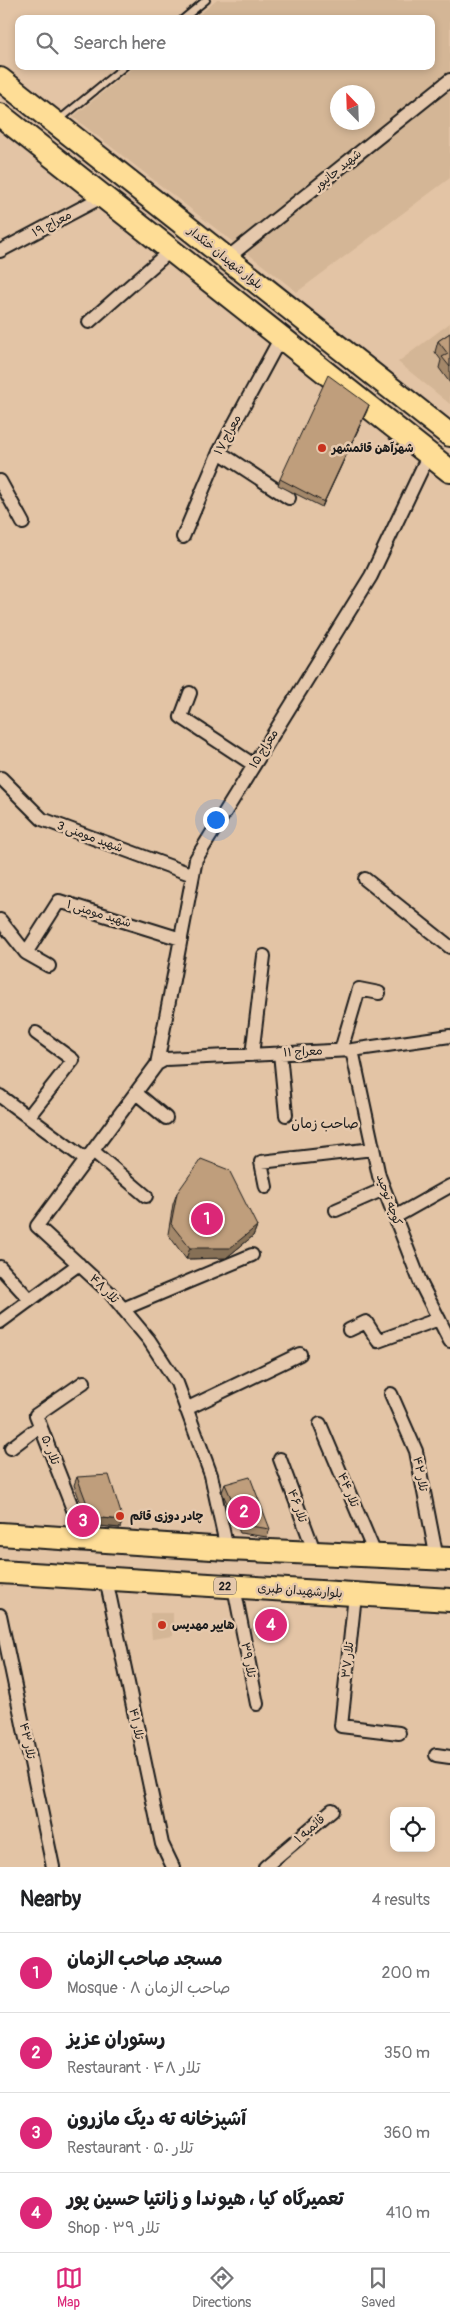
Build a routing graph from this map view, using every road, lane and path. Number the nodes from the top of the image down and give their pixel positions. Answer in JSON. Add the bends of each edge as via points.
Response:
{"nodes":[{"id":1,"x":206,"y":0,"type":"edge"},
{"id":2,"x":188,"y":15,"type":"edge"},
{"id":3,"x":120,"y":70,"type":"edge"},
{"id":4,"x":0,"y":79,"type":"edge"},
{"id":5,"x":450,"y":80,"type":"edge"},
{"id":6,"x":0,"y":115,"type":"edge"},
{"id":7,"x":56,"y":122,"type":"junction"},
{"id":8,"x":104,"y":196,"type":"junction"},
{"id":9,"x":171,"y":250,"type":"junction"},
{"id":10,"x":0,"y":251,"type":"edge"},
{"id":11,"x":226,"y":259,"type":"junction"},
{"id":12,"x":89,"y":322,"type":"dead end"},
{"id":13,"x":281,"y":337,"type":"junction"},
{"id":14,"x":450,"y":435,"type":"edge"},
{"id":15,"x":218,"y":452,"type":"junction"},
{"id":16,"x":429,"y":454,"type":"junction"},
{"id":17,"x":450,"y":471,"type":"edge"},
{"id":18,"x":0,"y":481,"type":"edge"},
{"id":19,"x":289,"y":498,"type":"dead end"},
{"id":20,"x":23,"y":523,"type":"dead end"},
{"id":21,"x":183,"y":537,"type":"dead end"},
{"id":22,"x":190,"y":693,"type":"dead end"},
{"id":23,"x":254,"y":765,"type":"junction"},
{"id":24,"x":1,"y":778,"type":"edge"},
{"id":25,"x":193,"y":874,"type":"junction"},
{"id":26,"x":366,"y":879,"type":"dead end"},
{"id":27,"x":0,"y":920,"type":"edge"},
{"id":28,"x":181,"y":939,"type":"junction"},
{"id":29,"x":450,"y":947,"type":"edge"},
{"id":30,"x":26,"y":953,"type":"junction"},
{"id":31,"x":264,"y":956,"type":"dead end"},
{"id":32,"x":49,"y":966,"type":"dead end"},
{"id":33,"x":379,"y":993,"type":"dead end"},
{"id":34,"x":36,"y":1033,"type":"dead end"},
{"id":35,"x":450,"y":1036,"type":"edge"},
{"id":36,"x":347,"y":1050,"type":"junction"},
{"id":37,"x":280,"y":1053,"type":"junction"},
{"id":38,"x":252,"y":1055,"type":"junction"},
{"id":39,"x":157,"y":1064,"type":"junction"},
{"id":40,"x":136,"y":1093,"type":"junction"},
{"id":41,"x":0,"y":1096,"type":"edge"},
{"id":42,"x":286,"y":1115,"type":"dead end"},
{"id":43,"x":29,"y":1116,"type":"junction"},
{"id":44,"x":166,"y":1118,"type":"dead end"},
{"id":45,"x":373,"y":1149,"type":"junction"},
{"id":46,"x":89,"y":1156,"type":"junction"},
{"id":47,"x":450,"y":1186,"type":"edge"},
{"id":48,"x":266,"y":1187,"type":"dead end"},
{"id":49,"x":384,"y":1189,"type":"junction"},
{"id":50,"x":146,"y":1196,"type":"dead end"},
{"id":51,"x":336,"y":1210,"type":"dead end"},
{"id":52,"x":395,"y":1217,"type":"junction"},
{"id":53,"x":252,"y":1255,"type":"dead end"},
{"id":54,"x":79,"y":1264,"type":"junction"},
{"id":55,"x":0,"y":1267,"type":"edge"},
{"id":56,"x":30,"y":1300,"type":"junction"},
{"id":57,"x":123,"y":1309,"type":"junction"},
{"id":58,"x":439,"y":1319,"type":"junction"},
{"id":59,"x":0,"y":1322,"type":"edge"},
{"id":60,"x":348,"y":1330,"type":"dead end"},
{"id":61,"x":450,"y":1341,"type":"edge"},
{"id":62,"x":300,"y":1354,"type":"dead end"},
{"id":63,"x":84,"y":1382,"type":"dead end"},
{"id":64,"x":390,"y":1394,"type":"dead end"},
{"id":65,"x":186,"y":1409,"type":"junction"},
{"id":66,"x":320,"y":1424,"type":"dead end"},
{"id":67,"x":40,"y":1426,"type":"junction"},
{"id":68,"x":11,"y":1448,"type":"dead end"},
{"id":69,"x":280,"y":1459,"type":"dead end"},
{"id":70,"x":0,"y":1534,"type":"edge"},
{"id":71,"x":84,"y":1540,"type":"junction"},
{"id":72,"x":226,"y":1550,"type":"junction"},
{"id":73,"x":315,"y":1553,"type":"junction"},
{"id":74,"x":376,"y":1556,"type":"junction"},
{"id":75,"x":444,"y":1559,"type":"edge"},
{"id":76,"x":0,"y":1572,"type":"edge"},
{"id":77,"x":106,"y":1579,"type":"junction"},
{"id":78,"x":234,"y":1587,"type":"junction"},
{"id":79,"x":355,"y":1595,"type":"junction"},
{"id":80,"x":450,"y":1600,"type":"edge"},
{"id":81,"x":0,"y":1615,"type":"edge"},
{"id":82,"x":257,"y":1704,"type":"dead end"},
{"id":83,"x":399,"y":1733,"type":"dead end"},
{"id":84,"x":436,"y":1755,"type":"dead end"},
{"id":85,"x":450,"y":1757,"type":"edge"},
{"id":86,"x":332,"y":1810,"type":"dead end"},
{"id":87,"x":53,"y":1867,"type":"edge"},
{"id":88,"x":173,"y":1867,"type":"edge"},
{"id":89,"x":265,"y":1867,"type":"edge"}],
"edges":[{"from":1,"to":2,"type":"lane"},
{"from":3,"to":7,"type":"lane"},
{"from":4,"to":7,"type":"highway","name":"بلوار شهیدان خنکدار"},
{"from":5,"to":11,"type":"street","name":"شهید جانپور"},
{"from":6,"to":8,"type":"highway"},
{"from":7,"to":11,"type":"highway","name":"بلوار شهیدان خنکدار"},
{"from":8,"to":9,"type":"highway"},
{"from":8,"to":10,"type":"street","name":"معراج ۱۹"},
{"from":9,"to":12,"type":"street"},
{"from":9,"to":13,"type":"highway"},
{"from":11,"to":14,"type":"highway","name":"بلوار شهیدان خنکدار"},
{"from":13,"to":15,"type":"street","name":"معراج ۱۷"},
{"from":13,"to":16,"type":"highway"},
{"from":15,"to":19,"type":"street"},
{"from":15,"to":21,"type":"street","name":"معراج ۱۷"},
{"from":16,"to":17,"type":"highway"},
{"from":16,"to":23,"type":"street","name":"معراج ۱۵","via":[[371,576]]},
{"from":18,"to":20,"type":"street"},
{"from":22,"to":23,"type":"street","via":[[181,717]]},
{"from":23,"to":25,"type":"street","name":"معراج ۱۵","via":[[196,859]]},
{"from":24,"to":25,"type":"street","name":"شهید مومنی 3","via":[[42,819]]},
{"from":25,"to":28,"type":"street","name":"معراج ۱۵"},
{"from":26,"to":29,"type":"street"},
{"from":27,"to":30,"type":"street"},
{"from":28,"to":30,"type":"street","name":"شهید مومنی ۱","via":[[59,901]]},
{"from":28,"to":39,"type":"street","name":"معراج ۱۵"},
{"from":30,"to":32,"type":"street"},
{"from":31,"to":38,"type":"street"},
{"from":33,"to":36,"type":"street","via":[[358,989]]},
{"from":34,"to":43,"type":"street","via":[[73,1060]]},
{"from":35,"to":36,"type":"street","name":"معراج ۱۱"},
{"from":36,"to":37,"type":"street","name":"معراج ۱۱"},
{"from":36,"to":45,"type":"street","name":"کوچه توحید"},
{"from":37,"to":38,"type":"street","name":"معراج ۱۱"},
{"from":37,"to":42,"type":"street"},
{"from":38,"to":39,"type":"street","name":"معراج ۱۱","via":[[166,1059]]},
{"from":39,"to":40,"type":"street","name":"تلار ۴۸"},
{"from":40,"to":44,"type":"street"},
{"from":40,"to":46,"type":"street","name":"تلار ۴۸"},
{"from":41,"to":43,"type":"street"},
{"from":43,"to":46,"type":"street"},
{"from":45,"to":48,"type":"street","via":[[261,1162]]},
{"from":45,"to":49,"type":"street","name":"کوچه توحید"},
{"from":46,"to":50,"type":"street"},
{"from":46,"to":54,"type":"street","name":"تلار ۴۸","via":[[37,1226]]},
{"from":47,"to":52,"type":"street"},
{"from":49,"to":51,"type":"street"},
{"from":49,"to":52,"type":"street","name":"کوچه توحید"},
{"from":52,"to":58,"type":"street","name":"کوچه توحید","via":[[421,1284]]},
{"from":53,"to":57,"type":"street"},
{"from":54,"to":56,"type":"street"},
{"from":54,"to":57,"type":"street","name":"تلار ۴۸"},
{"from":55,"to":56,"type":"street"},
{"from":56,"to":59,"type":"street"},
{"from":57,"to":65,"type":"street","name":"تلار ۴۸","via":[[149,1340],[177,1384]]},
{"from":58,"to":60,"type":"street","via":[[378,1341],[366,1322]]},
{"from":58,"to":61,"type":"street","name":"کوچه توحید"},
{"from":62,"to":65,"type":"street"},
{"from":63,"to":67,"type":"street","name":"تلار ۵۰","via":[[36,1415]]},
{"from":64,"to":75,"type":"street","name":"تلار ۴۲","via":[[416,1451]]},
{"from":65,"to":72,"type":"street","name":"تلار ۴۸","via":[[211,1476]]},
{"from":66,"to":74,"type":"street","name":"تلار ۴۴"},
{"from":67,"to":68,"type":"street"},
{"from":67,"to":71,"type":"street","name":"تلار ۵۰"},
{"from":69,"to":73,"type":"street","name":"تلار ۴۶"},
{"from":70,"to":71,"type":"highway"},
{"from":71,"to":72,"type":"highway"},
{"from":72,"to":73,"type":"highway"},
{"from":73,"to":74,"type":"highway"},
{"from":74,"to":75,"type":"highway"},
{"from":76,"to":77,"type":"highway","name":"بلوارشهیدان طبری","number":"22"},
{"from":77,"to":78,"type":"highway","name":"بلوارشهیدان طبری","number":"22"},
{"from":77,"to":88,"type":"street","name":"تلار ۴۱","via":[[162,1844]]},
{"from":78,"to":79,"type":"highway","name":"بلوارشهیدان طبری","number":"22"},
{"from":78,"to":82,"type":"street","name":"تلار ۳۹"},
{"from":79,"to":80,"type":"highway","name":"بلوارشهیدان طبری","number":"22"},
{"from":79,"to":83,"type":"street","name":"تلار ۳۷","via":[[342,1726]]},
{"from":81,"to":87,"type":"street","name":"تلار ۴۳"},
{"from":84,"to":85,"type":"street"},
{"from":86,"to":89,"type":"street","name":"قائمیه ۱"}]}
